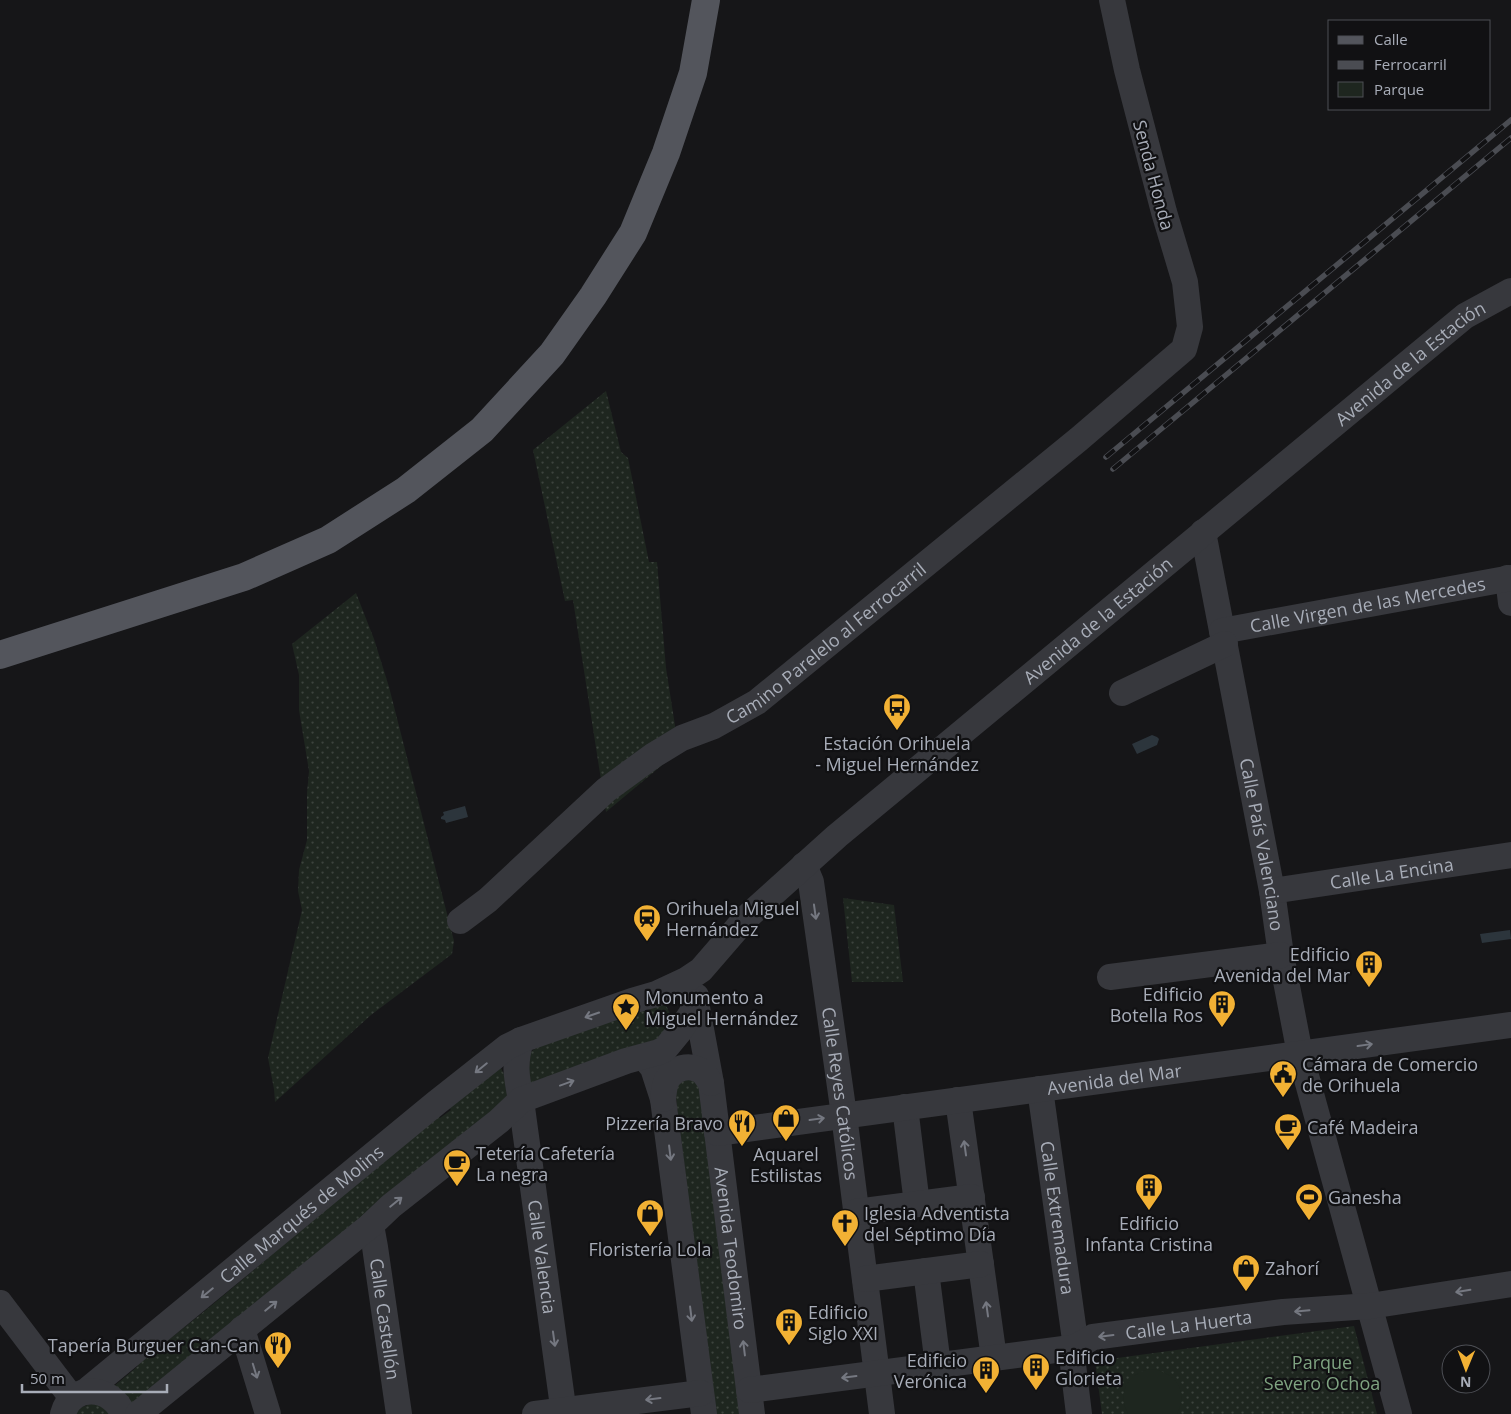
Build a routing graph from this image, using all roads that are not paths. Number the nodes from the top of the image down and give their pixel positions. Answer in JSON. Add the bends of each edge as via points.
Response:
{"nodes":[{"id":1,"x":706,"y":0,"type":"edge"},
{"id":2,"x":1112,"y":0,"type":"edge"},
{"id":3,"x":1511,"y":292,"type":"edge"},
{"id":4,"x":1184,"y":349,"type":"joint"},
{"id":5,"x":1203,"y":532,"type":"junction"},
{"id":6,"x":1510,"y":586,"type":"edge"},
{"id":7,"x":1224,"y":637,"type":"junction"},
{"id":8,"x":0,"y":655,"type":"edge"},
{"id":9,"x":1122,"y":693,"type":"dead end"},
{"id":10,"x":1511,"y":854,"type":"edge"},
{"id":11,"x":804,"y":865,"type":"junction"},
{"id":12,"x":1272,"y":891,"type":"junction"},
{"id":13,"x":460,"y":922,"type":"dead end"},
{"id":14,"x":1281,"y":955,"type":"junction"},
{"id":15,"x":701,"y":970,"type":"junction"},
{"id":16,"x":1110,"y":977,"type":"dead end"},
{"id":17,"x":656,"y":994,"type":"junction"},
{"id":18,"x":696,"y":1002,"type":"junction"},
{"id":19,"x":1511,"y":1025,"type":"edge"},
{"id":20,"x":681,"y":1029,"type":"junction"},
{"id":21,"x":521,"y":1040,"type":"junction"},
{"id":22,"x":1300,"y":1054,"type":"junction"},
{"id":23,"x":644,"y":1057,"type":"junction"},
{"id":24,"x":711,"y":1083,"type":"junction"},
{"id":25,"x":1040,"y":1089,"type":"junction"},
{"id":26,"x":663,"y":1099,"type":"junction"},
{"id":27,"x":521,"y":1100,"type":"junction"},
{"id":28,"x":958,"y":1100,"type":"junction"},
{"id":29,"x":905,"y":1107,"type":"junction"},
{"id":30,"x":844,"y":1116,"type":"junction"},
{"id":31,"x":717,"y":1132,"type":"junction"},
{"id":32,"x":972,"y":1197,"type":"junction"},
{"id":33,"x":917,"y":1204,"type":"junction"},
{"id":34,"x":856,"y":1212,"type":"junction"},
{"id":35,"x":371,"y":1225,"type":"junction"},
{"id":36,"x":981,"y":1264,"type":"junction"},
{"id":37,"x":926,"y":1271,"type":"junction"},
{"id":38,"x":865,"y":1279,"type":"junction"},
{"id":39,"x":1511,"y":1284,"type":"edge"},
{"id":40,"x":0,"y":1303,"type":"edge"},
{"id":41,"x":1370,"y":1306,"type":"junction"},
{"id":42,"x":242,"y":1329,"type":"junction"},
{"id":43,"x":1073,"y":1347,"type":"junction"},
{"id":44,"x":994,"y":1358,"type":"junction"},
{"id":45,"x":938,"y":1365,"type":"junction"},
{"id":46,"x":877,"y":1373,"type":"junction"},
{"id":47,"x":751,"y":1402,"type":"edge"},
{"id":48,"x":702,"y":1404,"type":"edge"},
{"id":49,"x":68,"y":1406,"type":"edge"},
{"id":50,"x":564,"y":1412,"type":"edge"},
{"id":51,"x":123,"y":1414,"type":"edge"},
{"id":52,"x":138,"y":1414,"type":"edge"},
{"id":53,"x":268,"y":1414,"type":"edge"},
{"id":54,"x":398,"y":1414,"type":"edge"},
{"id":55,"x":535,"y":1414,"type":"edge"},
{"id":56,"x":882,"y":1414,"type":"edge"},
{"id":57,"x":1079,"y":1414,"type":"edge"},
{"id":58,"x":1399,"y":1414,"type":"edge"}],
"edges":[{"from":1,"to":8,"type":"main road","via":[[692,73],[666,153],[633,233],[552,354],[482,430],[406,490],[328,540],[244,577]]},
{"from":2,"to":4,"type":"street","name":"Senda Honda","via":[[1129,79],[1184,282],[1190,327]]},
{"from":3,"to":5,"type":"street","name":"Avenida de la Estación","via":[[1466,316]]},
{"from":4,"to":13,"type":"street","name":"Camino Parelelo al Ferrocarril","via":[[757,702],[714,726],[682,738],[606,790]]},
{"from":5,"to":7,"type":"street","name":"Calle País Valenciano"},
{"from":5,"to":11,"type":"street","name":"Avenida de la Estación"},
{"from":6,"to":7,"type":"street","name":"Calle Virgen de las Mercedes"},
{"from":7,"to":9,"type":"street","name":"Calle Virgen de las Mercedes"},
{"from":7,"to":12,"type":"street","name":"Calle País Valenciano"},
{"from":10,"to":12,"type":"street","name":"Calle La Encina"},
{"from":11,"to":15,"type":"street","name":"Avenida de la Estación","via":[[746,918]]},
{"from":11,"to":30,"type":"street","name":"Calle Reyes Católicos","one_way":true,"via":[[811,882]]},
{"from":12,"to":14,"type":"street","name":"Calle País Valenciano"},
{"from":14,"to":16,"type":"street"},
{"from":14,"to":22,"type":"street","name":"Calle País Valenciano"},
{"from":15,"to":17,"type":"street","name":"Calle Marqués de Molins"},
{"from":15,"to":18,"type":"street","name":"Avenida Teodomiro"},
{"from":17,"to":20,"type":"street","via":[[679,1009]]},
{"from":17,"to":21,"type":"street","name":"Calle Marqués de Molins","one_way":true},
{"from":18,"to":20,"type":"street"},
{"from":18,"to":24,"type":"street","name":"Avenida Teodomiro"},
{"from":22,"to":19,"type":"street","name":"Avenida del Mar","one_way":true},
{"from":20,"to":23,"type":"street","via":[[667,1047]]},
{"from":21,"to":27,"type":"street","via":[[515,1064]]},
{"from":21,"to":49,"type":"street","name":"Calle Marqués de Molins","one_way":true,"via":[[507,1047],[436,1103]]},
{"from":22,"to":25,"type":"street","name":"Avenida del Mar"},
{"from":22,"to":41,"type":"street","name":"Calle País Valenciano"},
{"from":23,"to":26,"type":"street","via":[[653,1068]]},
{"from":27,"to":23,"type":"street","one_way":true},
{"from":24,"to":26,"type":"street","via":[[698,1069],[684,1067],[669,1076]]},
{"from":24,"to":31,"type":"street","name":"Avenida Teodomiro"},
{"from":25,"to":28,"type":"street","name":"Avenida del Mar"},
{"from":25,"to":43,"type":"street","name":"Calle Extremadura"},
{"from":26,"to":48,"type":"street","one_way":true},
{"from":35,"to":27,"type":"street","one_way":true},
{"from":27,"to":50,"type":"street","name":"Calle Valencia","one_way":true},
{"from":28,"to":29,"type":"street","name":"Avenida del Mar"},
{"from":32,"to":28,"type":"street","one_way":true},
{"from":29,"to":30,"type":"street","name":"Avenida del Mar"},
{"from":29,"to":33,"type":"street"},
{"from":31,"to":30,"type":"street","name":"Avenida del Mar","one_way":true},
{"from":30,"to":34,"type":"street","name":"Calle Reyes Católicos"},
{"from":47,"to":31,"type":"street","name":"Avenida Teodomiro","one_way":true},
{"from":32,"to":33,"type":"street"},
{"from":32,"to":36,"type":"street"},
{"from":33,"to":34,"type":"street"},
{"from":34,"to":38,"type":"street","name":"Calle Reyes Católicos"},
{"from":42,"to":35,"type":"street","one_way":true},
{"from":35,"to":54,"type":"street","name":"Calle Castellón"},
{"from":36,"to":37,"type":"street"},
{"from":44,"to":36,"type":"street","one_way":true},
{"from":37,"to":38,"type":"street"},
{"from":37,"to":45,"type":"street"},
{"from":38,"to":46,"type":"street","name":"Calle Reyes Católicos"},
{"from":39,"to":41,"type":"street","name":"Calle La Huerta","one_way":true},
{"from":40,"to":49,"type":"street"},
{"from":41,"to":43,"type":"street","name":"Calle La Huerta","one_way":true,"via":[[1283,1312],[1093,1337]]},
{"from":41,"to":58,"type":"street","name":"Calle País Valenciano"},
{"from":42,"to":52,"type":"street"},
{"from":42,"to":53,"type":"street","one_way":true},
{"from":43,"to":44,"type":"street","name":"Calle La Huerta"},
{"from":43,"to":57,"type":"street","name":"Calle Extremadura"},
{"from":44,"to":45,"type":"street","name":"Calle La Huerta"},
{"from":45,"to":46,"type":"street","name":"Calle La Huerta"},
{"from":46,"to":47,"type":"street","name":"Calle La Huerta","one_way":true},
{"from":46,"to":56,"type":"street","name":"Calle Reyes Católicos"},
{"from":48,"to":50,"type":"street","one_way":true},
{"from":49,"to":51,"type":"street","via":[[94,1391],[112,1398]]},
{"from":50,"to":55,"type":"street"}]}
